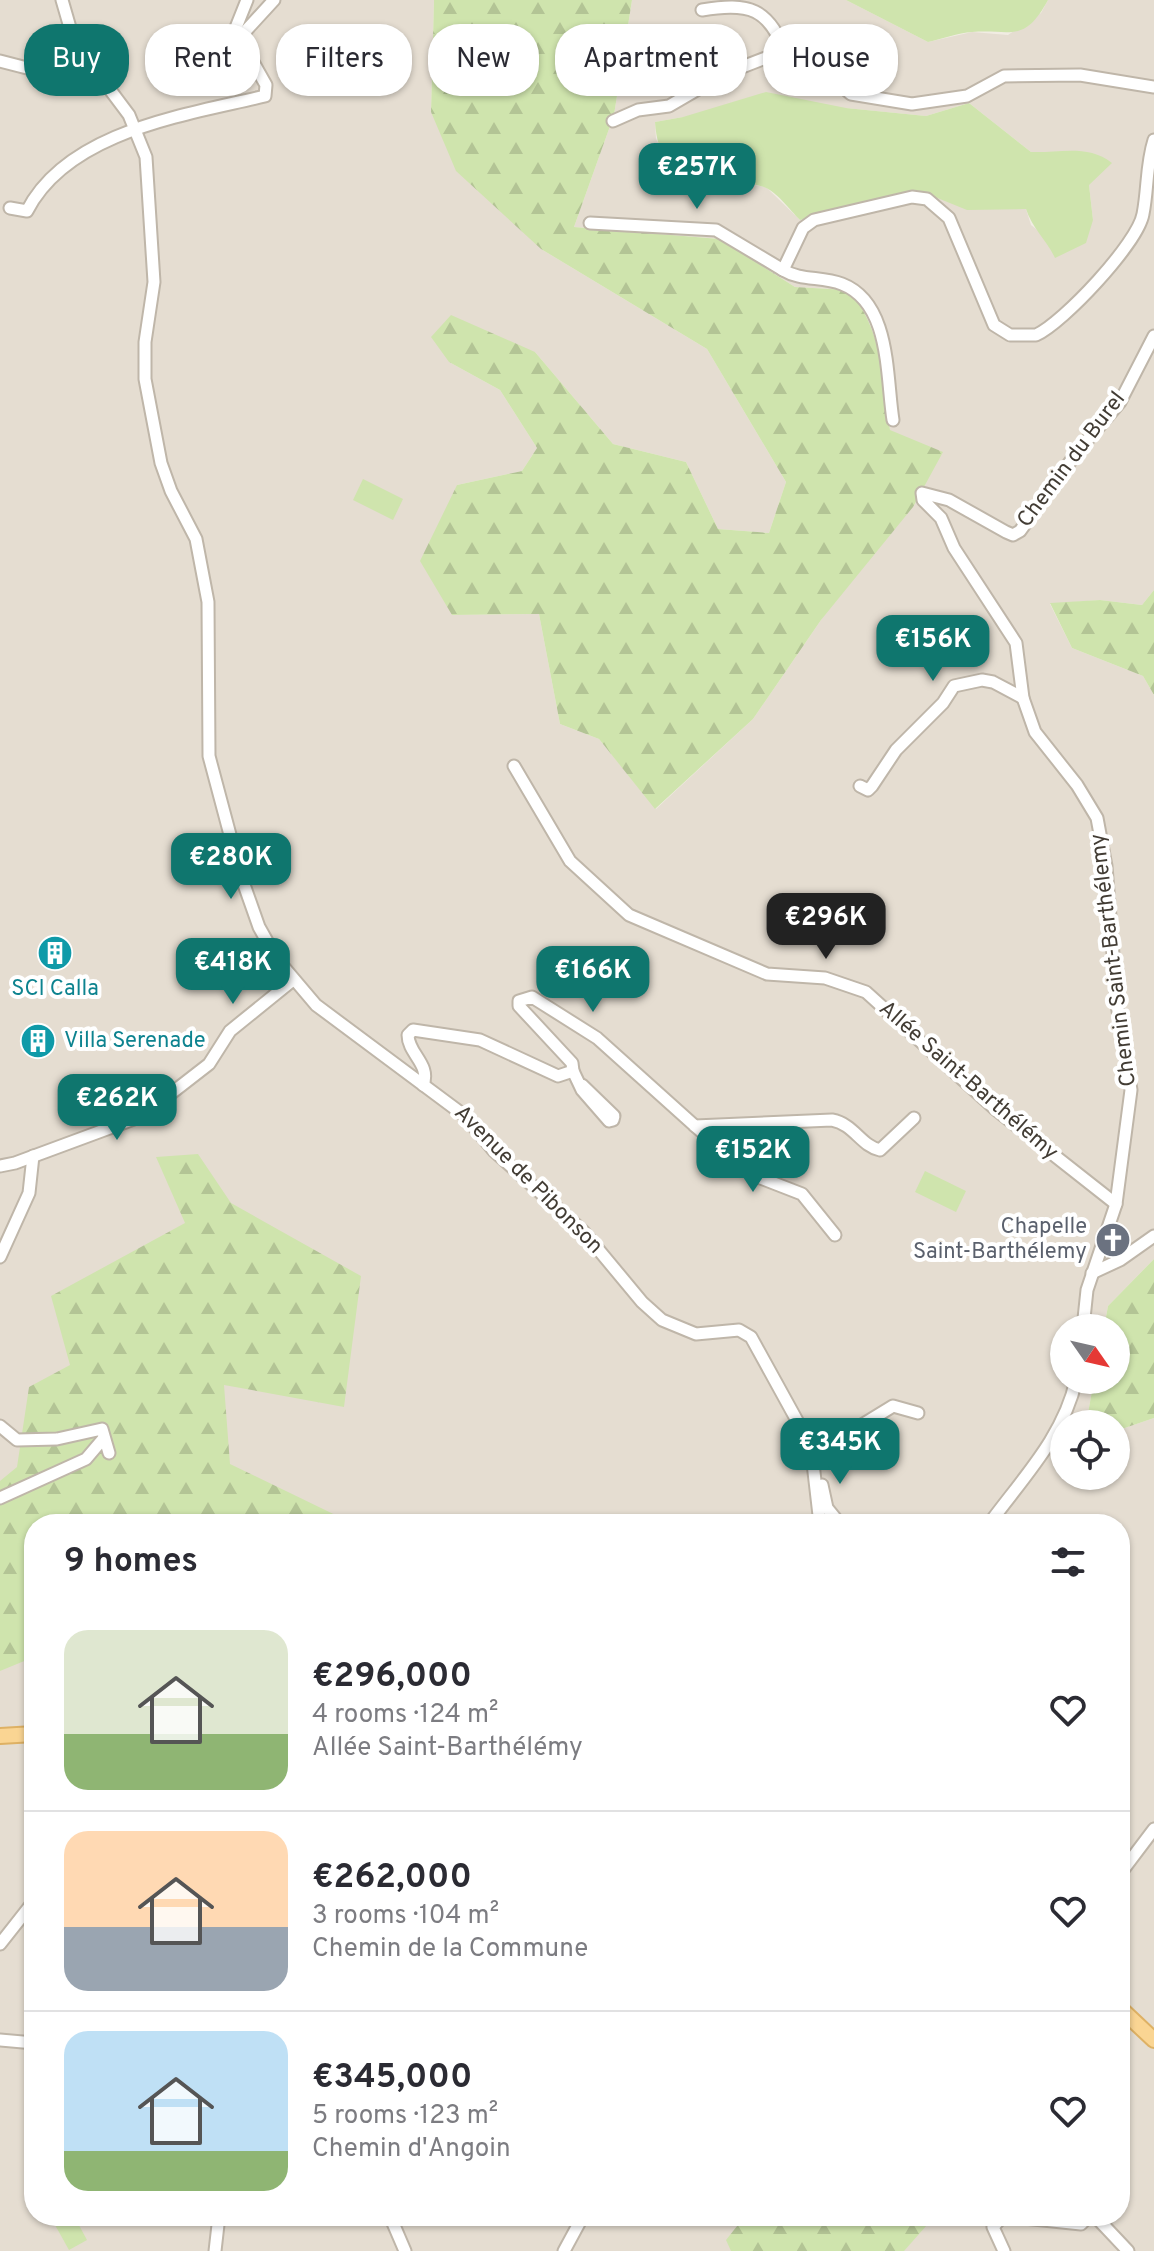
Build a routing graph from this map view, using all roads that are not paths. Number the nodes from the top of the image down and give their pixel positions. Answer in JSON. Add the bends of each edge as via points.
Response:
{"nodes":[{"id":1,"x":62,"y":0,"type":"edge"},
{"id":2,"x":247,"y":0,"type":"edge"},
{"id":3,"x":274,"y":0,"type":"edge"},
{"id":4,"x":702,"y":10,"type":"dead end"},
{"id":5,"x":69,"y":24,"type":"edge"},
{"id":6,"x":237,"y":24,"type":"edge"},
{"id":7,"x":252,"y":24,"type":"edge"},
{"id":8,"x":772,"y":24,"type":"edge"},
{"id":9,"x":763,"y":59,"type":"edge"},
{"id":10,"x":0,"y":61,"type":"edge"},
{"id":11,"x":24,"y":67,"type":"edge"},
{"id":12,"x":260,"y":74,"type":"edge"},
{"id":13,"x":1154,"y":87,"type":"edge"},
{"id":14,"x":115,"y":96,"type":"edge"},
{"id":15,"x":863,"y":96,"type":"edge"},
{"id":16,"x":613,"y":121,"type":"dead end"},
{"id":17,"x":135,"y":129,"type":"junction"},
{"id":18,"x":1154,"y":140,"type":"edge"},
{"id":19,"x":10,"y":208,"type":"dead end"},
{"id":20,"x":590,"y":223,"type":"dead end"},
{"id":21,"x":783,"y":270,"type":"junction"},
{"id":22,"x":1154,"y":336,"type":"edge"},
{"id":23,"x":893,"y":420,"type":"dead end"},
{"id":24,"x":922,"y":493,"type":"joint"},
{"id":25,"x":1023,"y":698,"type":"junction"},
{"id":26,"x":514,"y":766,"type":"dead end"},
{"id":27,"x":860,"y":786,"type":"dead end"},
{"id":28,"x":293,"y":980,"type":"junction"},
{"id":29,"x":573,"y":1071,"type":"junction"},
{"id":30,"x":423,"y":1085,"type":"junction"},
{"id":31,"x":582,"y":1085,"type":"dead end"},
{"id":32,"x":914,"y":1118,"type":"dead end"},
{"id":33,"x":695,"y":1126,"type":"junction"},
{"id":34,"x":33,"y":1156,"type":"junction"},
{"id":35,"x":0,"y":1166,"type":"edge"},
{"id":36,"x":1116,"y":1204,"type":"junction"},
{"id":37,"x":835,"y":1235,"type":"dead end"},
{"id":38,"x":1154,"y":1236,"type":"edge"},
{"id":39,"x":0,"y":1257,"type":"edge"},
{"id":40,"x":1092,"y":1273,"type":"junction"},
{"id":41,"x":1085,"y":1314,"type":"edge"},
{"id":42,"x":1072,"y":1394,"type":"edge"},
{"id":43,"x":918,"y":1413,"type":"dead end"},
{"id":44,"x":0,"y":1426,"type":"edge"},
{"id":45,"x":103,"y":1439,"type":"junction"},
{"id":46,"x":109,"y":1453,"type":"dead end"},
{"id":47,"x":813,"y":1455,"type":"junction"},
{"id":48,"x":815,"y":1474,"type":"junction"},
{"id":49,"x":0,"y":1498,"type":"edge"},
{"id":50,"x":817,"y":1514,"type":"edge"},
{"id":51,"x":832,"y":1514,"type":"edge"},
{"id":52,"x":997,"y":1514,"type":"edge"},
{"id":53,"x":24,"y":1735,"type":"edge"},
{"id":54,"x":0,"y":1736,"type":"edge"},
{"id":55,"x":1154,"y":1829,"type":"edge"},
{"id":56,"x":1130,"y":1861,"type":"edge"},
{"id":57,"x":24,"y":1914,"type":"edge"},
{"id":58,"x":0,"y":1944,"type":"edge"},
{"id":59,"x":1130,"y":2017,"type":"edge"},
{"id":60,"x":0,"y":2040,"type":"edge"},
{"id":61,"x":1154,"y":2040,"type":"edge"},
{"id":62,"x":24,"y":2042,"type":"edge"},
{"id":63,"x":218,"y":2226,"type":"edge"},
{"id":64,"x":394,"y":2226,"type":"edge"},
{"id":65,"x":578,"y":2226,"type":"edge"},
{"id":66,"x":994,"y":2226,"type":"edge"},
{"id":67,"x":1101,"y":2226,"type":"edge"},
{"id":68,"x":1114,"y":2235,"type":"junction"},
{"id":69,"x":215,"y":2251,"type":"edge"},
{"id":70,"x":405,"y":2251,"type":"edge"},
{"id":71,"x":564,"y":2251,"type":"edge"},
{"id":72,"x":1004,"y":2251,"type":"edge"},
{"id":73,"x":1128,"y":2251,"type":"edge"},
{"id":74,"x":1136,"y":2251,"type":"edge"}],
"edges":[{"from":1,"to":5,"type":"street"},
{"from":2,"to":6,"type":"street"},
{"from":3,"to":7,"type":"street"},
{"from":4,"to":8,"type":"street","via":[[730,5],[752,10]]},
{"from":9,"to":16,"type":"street","via":[[669,106],[638,110]]},
{"from":10,"to":11,"type":"street","name":"Avenue de Pibonson"},
{"from":12,"to":17,"type":"street","via":[[265,96]]},
{"from":13,"to":15,"type":"street","via":[[1080,75],[1004,76],[967,96],[912,104]]},
{"from":14,"to":17,"type":"street","name":"Avenue de Pibonson"},
{"from":17,"to":19,"type":"street","via":[[52,175],[27,211]]},
{"from":17,"to":28,"type":"street","name":"Avenue de Pibonson","via":[[146,157],[153,250],[145,379],[161,463],[196,539],[208,602],[209,756],[259,927]]},
{"from":18,"to":21,"type":"street","via":[[1143,215],[1131,243],[1036,335],[1010,335],[994,325],[949,218],[927,199],[912,197],[814,220],[803,228]]},
{"from":20,"to":21,"type":"street","via":[[716,230]]},
{"from":21,"to":23,"type":"street","via":[[846,285],[870,305],[879,323]]},
{"from":22,"to":24,"type":"street","name":"Chemin du Burel","via":[[1120,402],[1020,531],[1013,535],[949,500]]},
{"from":24,"to":25,"type":"street","name":"Chemin Saint-Barthélemy","via":[[1016,643]]},
{"from":25,"to":27,"type":"street","via":[[993,682],[954,686],[896,750],[872,786]]},
{"from":25,"to":36,"type":"street","name":"Chemin Saint-Barthélemy","via":[[1035,732],[1097,818],[1106,866],[1117,1005],[1131,1090]]},
{"from":26,"to":36,"type":"street","name":"Allée Saint-Barthélémy","via":[[570,861],[629,915],[767,974],[825,978],[866,992],[1005,1118]]},
{"from":28,"to":30,"type":"street","name":"Avenue de Pibonson","via":[[316,1005]]},
{"from":28,"to":34,"type":"street","via":[[230,1031],[209,1064],[142,1116]]},
{"from":29,"to":30,"type":"street","via":[[558,1076],[480,1040],[413,1030],[408,1042],[425,1070]]},
{"from":29,"to":31,"type":"street"},
{"from":29,"to":33,"type":"street","via":[[572,1063],[524,1014],[519,1001],[532,997],[597,1038]]},
{"from":30,"to":47,"type":"street","name":"Avenue de Pibonson","via":[[465,1116],[494,1151],[583,1231],[662,1320],[696,1334],[739,1330],[751,1337]]},
{"from":32,"to":33,"type":"street","via":[[880,1150],[852,1127],[832,1120]]},
{"from":33,"to":37,"type":"street","via":[[753,1175],[802,1194]]},
{"from":34,"to":35,"type":"street"},
{"from":34,"to":39,"type":"street","via":[[29,1193]]},
{"from":36,"to":40,"type":"street","name":"Chemin Saint-Barthélemy"},
{"from":38,"to":40,"type":"street"},
{"from":40,"to":41,"type":"street","name":"Chemin Saint-Barthélemy"},
{"from":42,"to":52,"type":"street","via":[[1053,1440]]},
{"from":43,"to":47,"type":"street","via":[[893,1406]]},
{"from":44,"to":45,"type":"street","via":[[17,1440],[57,1439],[102,1429]]},
{"from":45,"to":46,"type":"street"},
{"from":45,"to":49,"type":"street","via":[[86,1459]]},
{"from":47,"to":48,"type":"street","name":"Avenue de Pibonson"},
{"from":48,"to":50,"type":"street","name":"Avenue de Pibonson"},
{"from":48,"to":51,"type":"street"},
{"from":53,"to":54,"type":"main road"},
{"from":55,"to":56,"type":"street"},
{"from":57,"to":58,"type":"street"},
{"from":59,"to":61,"type":"main road"},
{"from":60,"to":62,"type":"street"},
{"from":63,"to":69,"type":"street"},
{"from":64,"to":70,"type":"street"},
{"from":65,"to":71,"type":"street"},
{"from":66,"to":72,"type":"street"},
{"from":67,"to":68,"type":"street"},
{"from":68,"to":73,"type":"street"},
{"from":68,"to":74,"type":"street","via":[[1121,2232]]}]}
